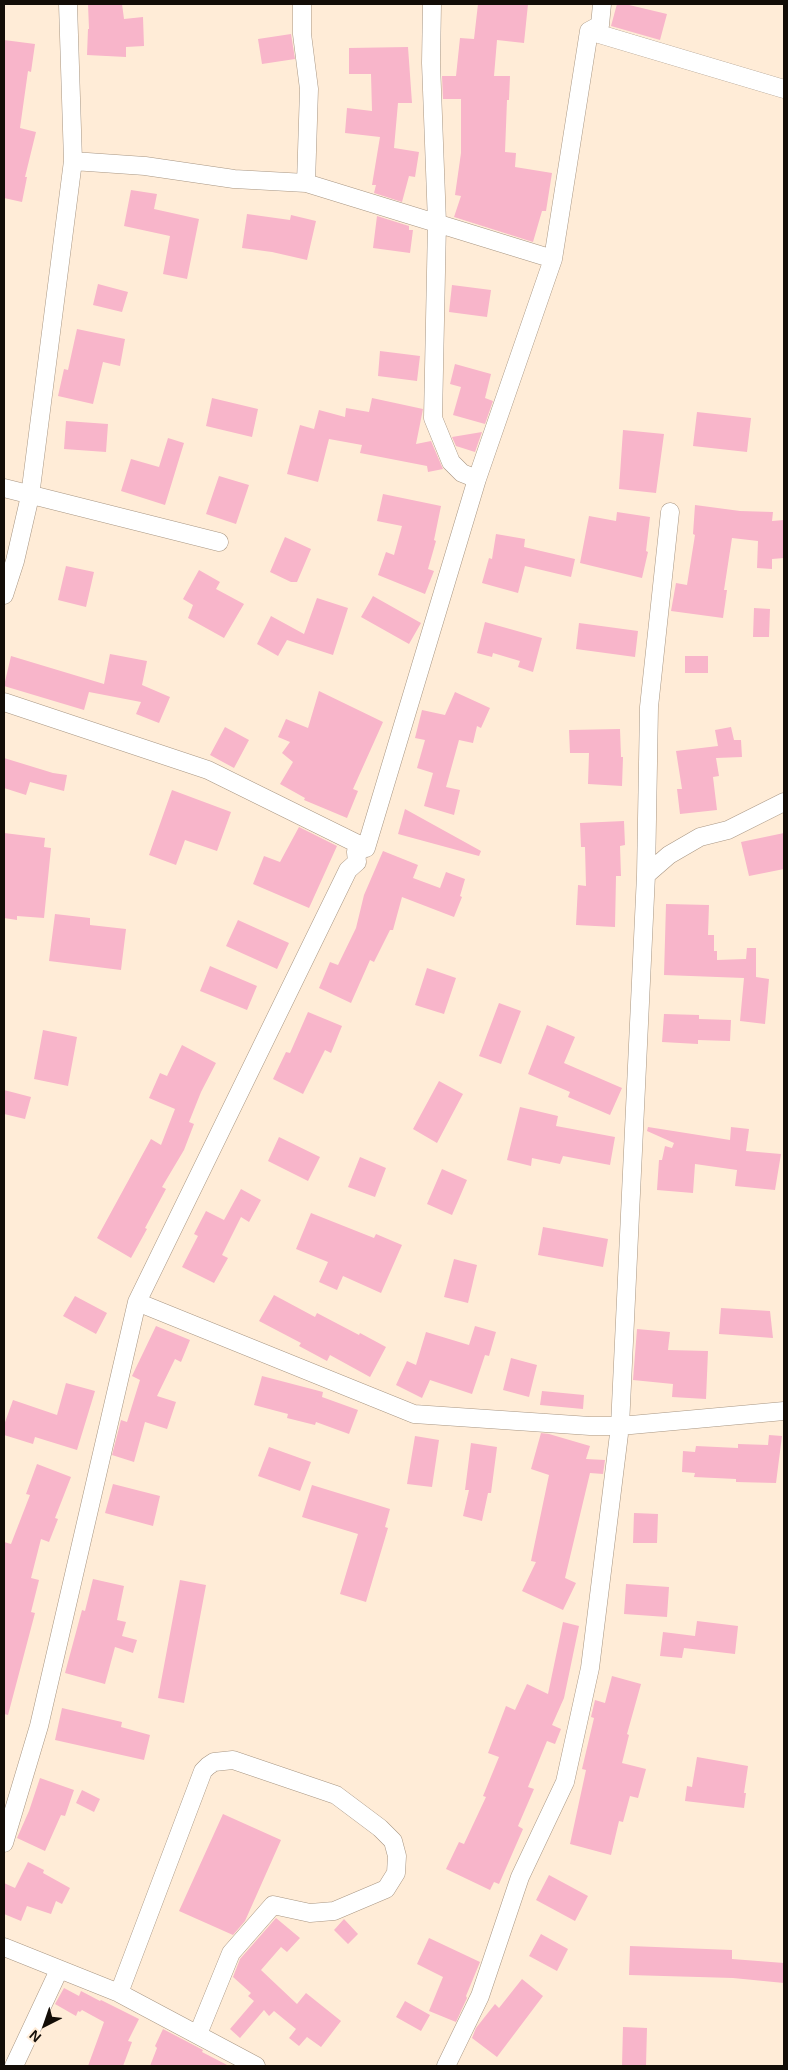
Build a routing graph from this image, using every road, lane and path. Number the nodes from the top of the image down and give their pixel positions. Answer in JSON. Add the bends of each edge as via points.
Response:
{"nodes":[{"id":1,"x":68,"y":4,"type":"edge"},
{"id":2,"x":302,"y":4,"type":"edge"},
{"id":3,"x":432,"y":4,"type":"edge"},
{"id":4,"x":602,"y":4,"type":"edge"},
{"id":5,"x":589,"y":31,"type":"junction"},
{"id":6,"x":784,"y":88,"type":"edge"},
{"id":7,"x":73,"y":160,"type":"junction"},
{"id":8,"x":306,"y":182,"type":"junction"},
{"id":9,"x":437,"y":223,"type":"junction"},
{"id":10,"x":553,"y":259,"type":"junction"},
{"id":11,"x":478,"y":479,"type":"junction"},
{"id":12,"x":4,"y":488,"type":"edge"},
{"id":13,"x":30,"y":496,"type":"junction"},
{"id":14,"x":670,"y":512,"type":"dead end"},
{"id":15,"x":219,"y":542,"type":"dead end"},
{"id":16,"x":4,"y":595,"type":"edge"},
{"id":17,"x":4,"y":702,"type":"edge"},
{"id":18,"x":784,"y":802,"type":"edge"},
{"id":19,"x":366,"y":848,"type":"junction"},
{"id":20,"x":646,"y":875,"type":"junction"},
{"id":21,"x":137,"y":1302,"type":"junction"},
{"id":22,"x":784,"y":1411,"type":"edge"},
{"id":23,"x":620,"y":1426,"type":"junction"},
{"id":24,"x":4,"y":1843,"type":"edge"},
{"id":25,"x":6,"y":1952,"type":"edge"},
{"id":26,"x":59,"y":1970,"type":"junction"},
{"id":27,"x":119,"y":1992,"type":"junction"},
{"id":28,"x":198,"y":2034,"type":"junction"},
{"id":29,"x":233,"y":2061,"type":"edge"},
{"id":30,"x":14,"y":2066,"type":"edge"},
{"id":31,"x":256,"y":2066,"type":"edge"},
{"id":32,"x":446,"y":2066,"type":"edge"}],
"edges":[{"from":1,"to":7,"type":"street"},
{"from":2,"to":8,"type":"street","via":[[309,89]]},
{"from":3,"to":9,"type":"street"},
{"from":4,"to":5,"type":"street","via":[[600,25]]},
{"from":5,"to":6,"type":"street"},
{"from":5,"to":10,"type":"street"},
{"from":7,"to":8,"type":"street","via":[[234,179]]},
{"from":7,"to":13,"type":"street"},
{"from":8,"to":9,"type":"street"},
{"from":9,"to":10,"type":"street"},
{"from":9,"to":11,"type":"street","via":[[433,418],[451,462],[462,473]]},
{"from":10,"to":11,"type":"street"},
{"from":11,"to":19,"type":"street"},
{"from":12,"to":13,"type":"street"},
{"from":13,"to":15,"type":"street"},
{"from":13,"to":16,"type":"street"},
{"from":14,"to":20,"type":"street","via":[[650,707]]},
{"from":17,"to":19,"type":"street","via":[[208,770]]},
{"from":18,"to":20,"type":"street","via":[[728,830],[700,837],[669,855]]},
{"from":19,"to":21,"type":"street","via":[[356,852],[357,862],[348,870]]},
{"from":20,"to":23,"type":"street"},
{"from":21,"to":23,"type":"street","via":[[414,1414]]},
{"from":21,"to":24,"type":"street","via":[[39,1726]]},
{"from":22,"to":23,"type":"street"},
{"from":23,"to":32,"type":"street","via":[[590,1668],[565,1782],[520,1878],[480,1996]]},
{"from":25,"to":26,"type":"street"},
{"from":26,"to":27,"type":"street"},
{"from":26,"to":30,"type":"street"},
{"from":27,"to":28,"type":"street"},
{"from":27,"to":28,"type":"street","via":[[203,1771],[208,1766],[233,1760],[336,1795],[393,1841],[397,1856],[396,1873],[386,1889],[334,1911],[310,1913],[273,1905],[231,1953]]},
{"from":28,"to":29,"type":"street"},
{"from":29,"to":31,"type":"street"}]}
